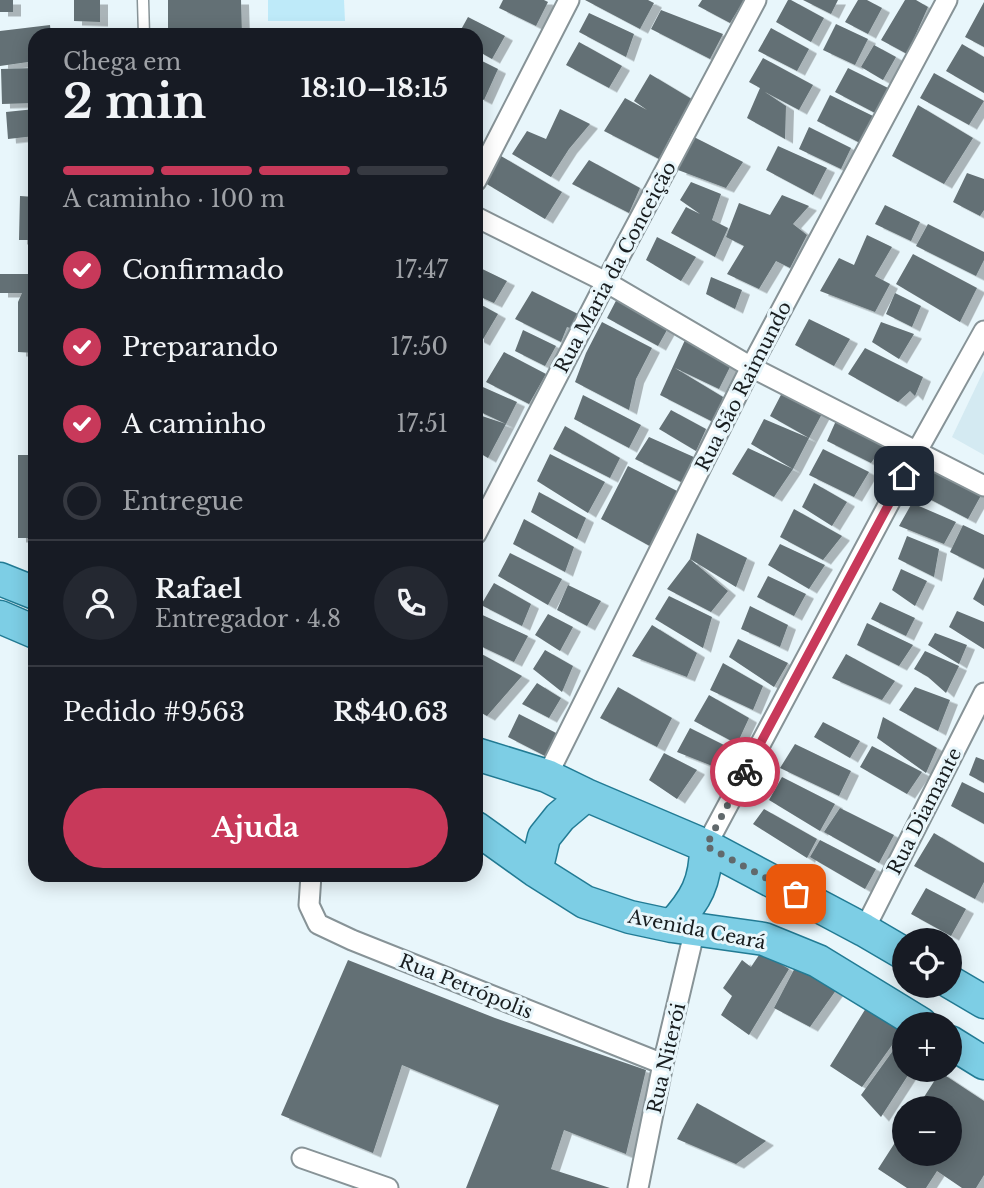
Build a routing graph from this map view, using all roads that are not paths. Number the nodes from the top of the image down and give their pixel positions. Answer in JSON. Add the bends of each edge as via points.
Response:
{"nodes":[{"id":1,"x":143,"y":0,"type":"edge"},
{"id":2,"x":569,"y":0,"type":"edge"},
{"id":3,"x":756,"y":0,"type":"edge"},
{"id":4,"x":947,"y":0,"type":"edge"},
{"id":5,"x":144,"y":28,"type":"edge"},
{"id":6,"x":483,"y":167,"type":"edge"},
{"id":7,"x":483,"y":221,"type":"edge"},
{"id":8,"x":606,"y":282,"type":"junction"},
{"id":9,"x":984,"y":331,"type":"edge"},
{"id":10,"x":751,"y":367,"type":"junction"},
{"id":11,"x":918,"y":451,"type":"junction"},
{"id":12,"x":984,"y":486,"type":"edge"},
{"id":13,"x":483,"y":520,"type":"edge"},
{"id":14,"x":0,"y":579,"type":"edge"},
{"id":15,"x":28,"y":590,"type":"edge"},
{"id":16,"x":0,"y":617,"type":"edge"},
{"id":17,"x":28,"y":629,"type":"edge"},
{"id":18,"x":984,"y":693,"type":"edge"},
{"id":19,"x":483,"y":756,"type":"edge"},
{"id":20,"x":547,"y":776,"type":"junction"},
{"id":21,"x":586,"y":795,"type":"junction"},
{"id":22,"x":483,"y":833,"type":"edge"},
{"id":23,"x":706,"y":846,"type":"junction"},
{"id":24,"x":536,"y":871,"type":"junction"},
{"id":25,"x":311,"y":882,"type":"edge"},
{"id":26,"x":683,"y":928,"type":"junction"},
{"id":27,"x":864,"y":930,"type":"junction"},
{"id":28,"x":892,"y":946,"type":"edge"},
{"id":29,"x":962,"y":989,"type":"edge"},
{"id":30,"x":984,"y":1002,"type":"edge"},
{"id":31,"x":901,"y":1012,"type":"edge"},
{"id":32,"x":962,"y":1049,"type":"edge"},
{"id":33,"x":984,"y":1063,"type":"edge"},
{"id":34,"x":663,"y":1065,"type":"junction"},
{"id":35,"x":302,"y":1158,"type":"dead end"},
{"id":36,"x":388,"y":1188,"type":"edge"},
{"id":37,"x":638,"y":1188,"type":"edge"}],
"edges":[{"from":1,"to":5,"type":"lane"},
{"from":2,"to":6,"type":"street"},
{"from":3,"to":8,"type":"street","name":"Rua Maria da Conceição"},
{"from":4,"to":10,"type":"street","name":"Rua São Raimundo"},
{"from":7,"to":8,"type":"street"},
{"from":8,"to":10,"type":"street"},
{"from":8,"to":13,"type":"street","name":"Rua Maria da Conceição"},
{"from":9,"to":11,"type":"street"},
{"from":10,"to":11,"type":"street"},
{"from":10,"to":20,"type":"street","name":"Rua São Raimundo"},
{"from":11,"to":12,"type":"street"},
{"from":11,"to":23,"type":"street"},
{"from":14,"to":15,"type":"main road"},
{"from":16,"to":17,"type":"main road"},
{"from":18,"to":27,"type":"street","name":"Rua Diamante"},
{"from":19,"to":20,"type":"main road"},
{"from":20,"to":21,"type":"main road"},
{"from":21,"to":23,"type":"main road"},
{"from":21,"to":24,"type":"main road","via":[[544,837]]},
{"from":22,"to":24,"type":"main road","name":"Avenida Ceará"},
{"from":23,"to":26,"type":"main road","via":[[706,865]]},
{"from":23,"to":27,"type":"main road"},
{"from":24,"to":26,"type":"main road","name":"Avenida Ceará","via":[[585,902]]},
{"from":25,"to":34,"type":"street","name":"Rua Petrópolis","via":[[309,905],[318,924]]},
{"from":26,"to":31,"type":"main road","name":"Avenida Ceará","via":[[764,939],[818,961]]},
{"from":26,"to":34,"type":"street","name":"Rua Niterói"},
{"from":27,"to":28,"type":"main road"},
{"from":29,"to":30,"type":"main road"},
{"from":32,"to":33,"type":"main road"},
{"from":34,"to":37,"type":"street","name":"Rua Niterói"},
{"from":35,"to":36,"type":"street"}]}
